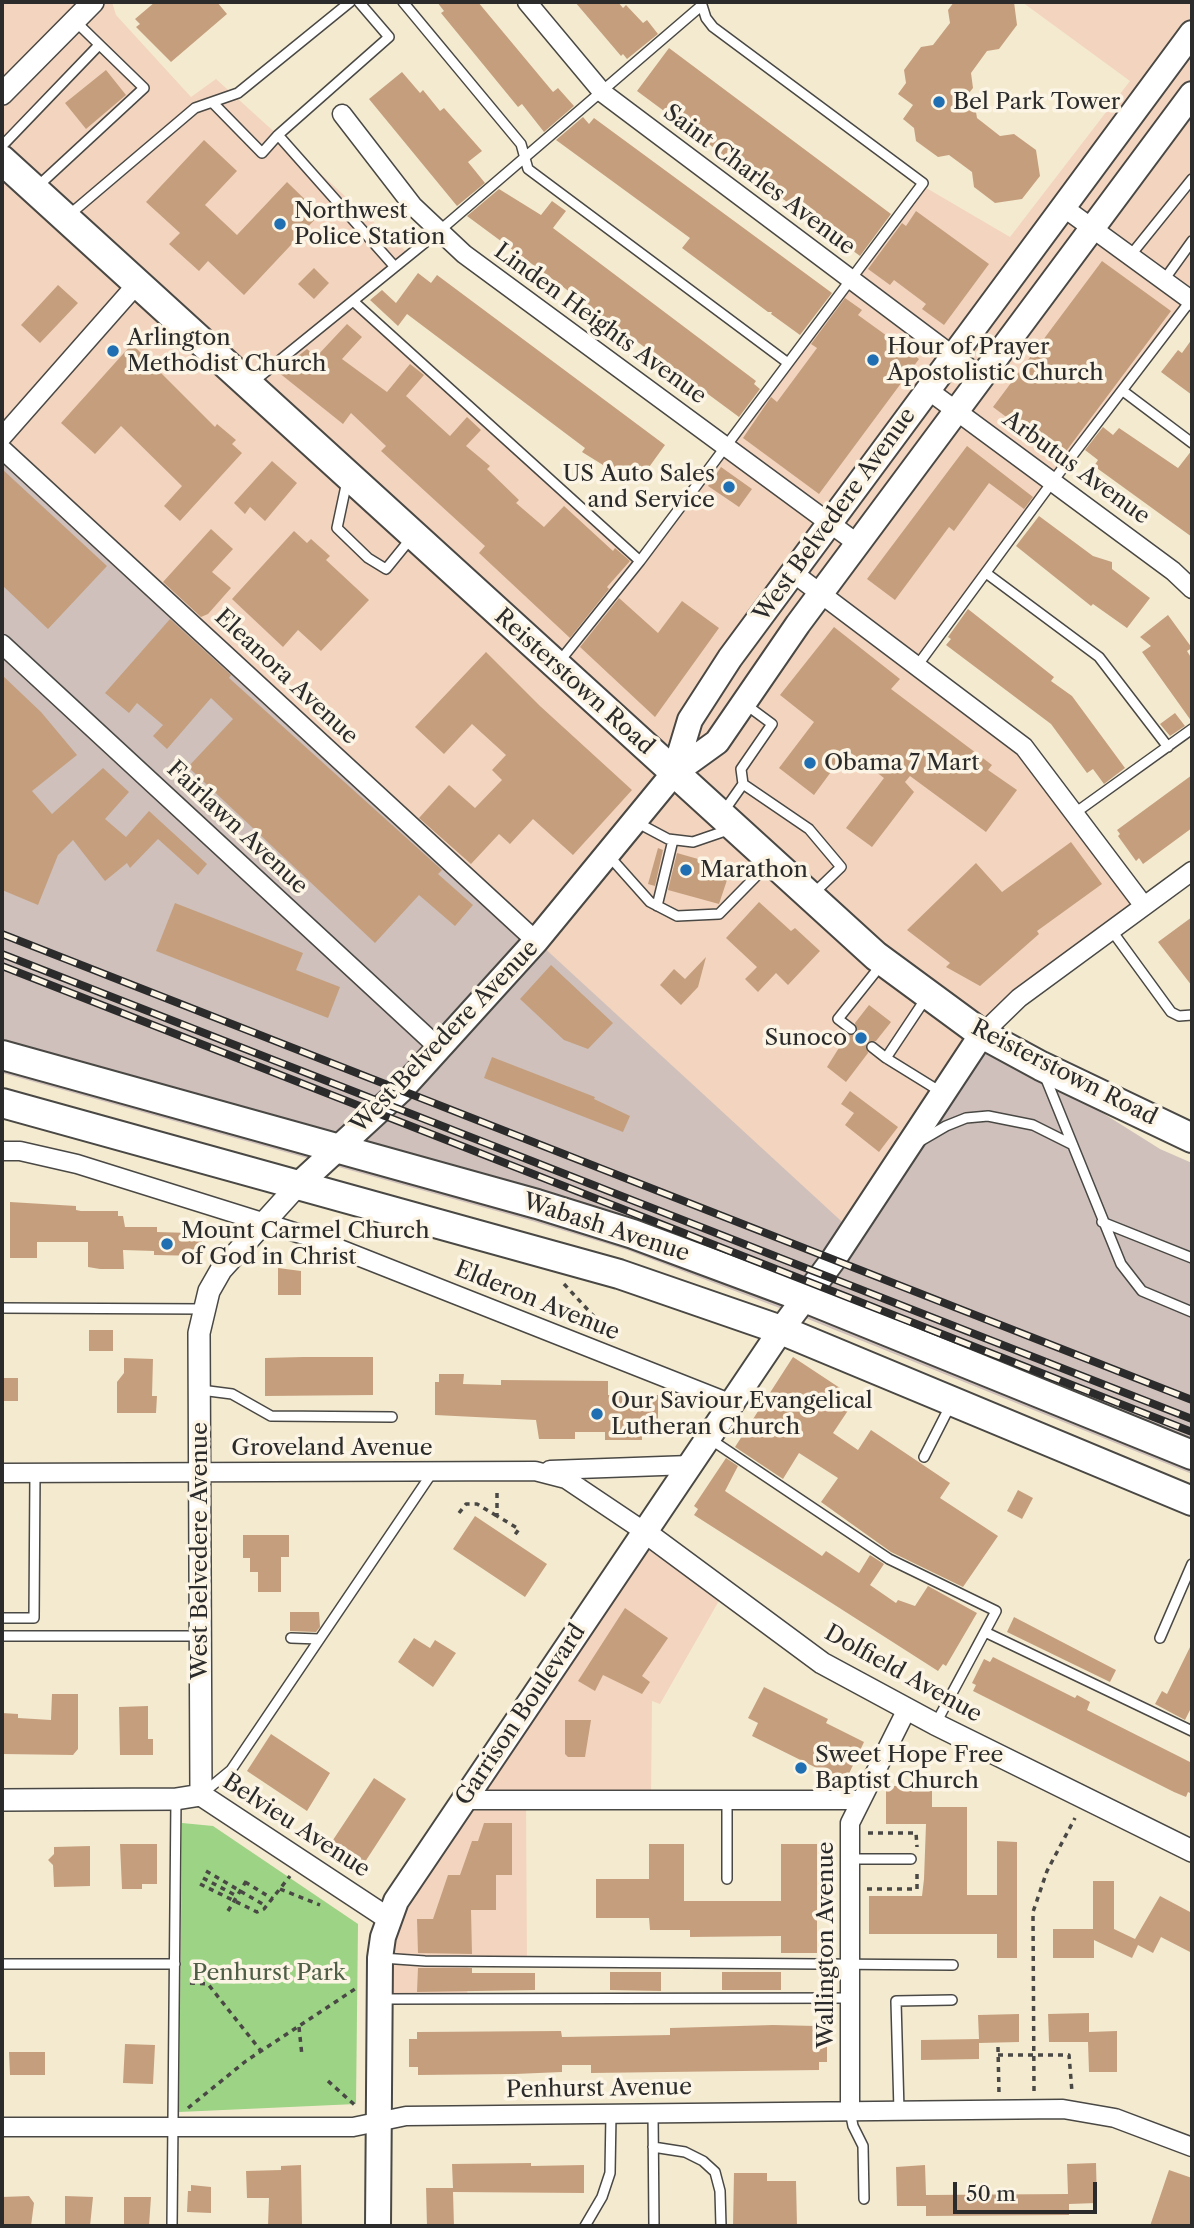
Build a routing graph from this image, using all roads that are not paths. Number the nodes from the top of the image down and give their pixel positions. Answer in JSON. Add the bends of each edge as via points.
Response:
{"nodes":[{"id":1,"x":350,"y":2,"type":"edge"},
{"id":2,"x":359,"y":2,"type":"edge"},
{"id":3,"x":403,"y":2,"type":"edge"},
{"id":4,"x":527,"y":2,"type":"edge"},
{"id":5,"x":701,"y":4,"type":"edge"},
{"id":6,"x":81,"y":9,"type":"edge"},
{"id":7,"x":1192,"y":33,"type":"edge"},
{"id":8,"x":99,"y":45,"type":"junction"},
{"id":9,"x":603,"y":93,"type":"junction"},
{"id":10,"x":2,"y":94,"type":"edge"},
{"id":11,"x":214,"y":103,"type":"junction"},
{"id":12,"x":1185,"y":108,"type":"edge"},
{"id":13,"x":342,"y":114,"type":"dead end"},
{"id":14,"x":278,"y":135,"type":"junction"},
{"id":15,"x":2,"y":146,"type":"edge"},
{"id":16,"x":524,"y":157,"type":"junction"},
{"id":17,"x":2,"y":160,"type":"edge"},
{"id":18,"x":1192,"y":179,"type":"edge"},
{"id":19,"x":34,"y":190,"type":"junction"},
{"id":20,"x":1063,"y":207,"type":"junction"},
{"id":21,"x":65,"y":219,"type":"junction"},
{"id":22,"x":1093,"y":228,"type":"junction"},
{"id":23,"x":438,"y":232,"type":"junction"},
{"id":24,"x":1192,"y":241,"type":"edge"},
{"id":25,"x":1130,"y":256,"type":"junction"},
{"id":26,"x":395,"y":267,"type":"junction"},
{"id":27,"x":851,"y":279,"type":"junction"},
{"id":28,"x":1164,"y":280,"type":"junction"},
{"id":29,"x":136,"y":285,"type":"junction"},
{"id":30,"x":1192,"y":300,"type":"edge"},
{"id":31,"x":353,"y":301,"type":"junction"},
{"id":32,"x":953,"y":355,"type":"junction"},
{"id":33,"x":788,"y":363,"type":"junction"},
{"id":34,"x":981,"y":377,"type":"junction"},
{"id":35,"x":249,"y":385,"type":"junction"},
{"id":36,"x":928,"y":390,"type":"junction"},
{"id":37,"x":1123,"y":391,"type":"junction"},
{"id":38,"x":957,"y":410,"type":"junction"},
{"id":39,"x":2,"y":438,"type":"edge"},
{"id":40,"x":1192,"y":443,"type":"edge"},
{"id":41,"x":726,"y":446,"type":"junction"},
{"id":42,"x":2,"y":449,"type":"edge"},
{"id":43,"x":348,"y":476,"type":"junction"},
{"id":44,"x":1053,"y":481,"type":"junction"},
{"id":45,"x":828,"y":523,"type":"junction"},
{"id":46,"x":414,"y":536,"type":"junction"},
{"id":47,"x":858,"y":544,"type":"junction"},
{"id":48,"x":640,"y":561,"type":"junction"},
{"id":49,"x":792,"y":572,"type":"junction"},
{"id":50,"x":986,"y":573,"type":"junction"},
{"id":51,"x":1192,"y":589,"type":"edge"},
{"id":52,"x":821,"y":594,"type":"junction"},
{"id":53,"x":2,"y":644,"type":"edge"},
{"id":54,"x":555,"y":666,"type":"junction"},
{"id":55,"x":917,"y":666,"type":"junction"},
{"id":56,"x":743,"y":703,"type":"junction"},
{"id":57,"x":1192,"y":729,"type":"edge"},
{"id":58,"x":1168,"y":747,"type":"junction"},
{"id":59,"x":674,"y":773,"type":"junction"},
{"id":60,"x":743,"y":784,"type":"junction"},
{"id":61,"x":1075,"y":813,"type":"junction"},
{"id":62,"x":635,"y":821,"type":"junction"},
{"id":63,"x":728,"y":822,"type":"junction"},
{"id":64,"x":673,"y":840,"type":"junction"},
{"id":65,"x":608,"y":855,"type":"junction"},
{"id":66,"x":771,"y":861,"type":"junction"},
{"id":67,"x":1192,"y":871,"type":"edge"},
{"id":68,"x":810,"y":897,"type":"junction"},
{"id":69,"x":657,"y":906,"type":"junction"},
{"id":70,"x":1144,"y":906,"type":"junction"},
{"id":71,"x":1112,"y":931,"type":"junction"},
{"id":72,"x":536,"y":941,"type":"junction"},
{"id":73,"x":883,"y":962,"type":"junction"},
{"id":74,"x":928,"y":995,"type":"junction"},
{"id":75,"x":1191,"y":1015,"type":"edge"},
{"id":76,"x":851,"y":1029,"type":"dead end"},
{"id":77,"x":982,"y":1034,"type":"junction"},
{"id":78,"x":872,"y":1047,"type":"dead end"},
{"id":79,"x":439,"y":1048,"type":"junction"},
{"id":80,"x":2,"y":1055,"type":"edge"},
{"id":81,"x":886,"y":1058,"type":"junction"},
{"id":82,"x":1041,"y":1066,"type":"junction"},
{"id":83,"x":942,"y":1093,"type":"junction"},
{"id":84,"x":2,"y":1103,"type":"edge"},
{"id":85,"x":1192,"y":1138,"type":"edge"},
{"id":86,"x":1071,"y":1144,"type":"junction"},
{"id":87,"x":337,"y":1149,"type":"junction"},
{"id":88,"x":905,"y":1150,"type":"junction"},
{"id":89,"x":2,"y":1151,"type":"edge"},
{"id":90,"x":298,"y":1185,"type":"junction"},
{"id":91,"x":263,"y":1222,"type":"junction"},
{"id":92,"x":1102,"y":1222,"type":"junction"},
{"id":93,"x":1192,"y":1258,"type":"edge"},
{"id":94,"x":805,"y":1298,"type":"junction"},
{"id":95,"x":2,"y":1308,"type":"edge"},
{"id":96,"x":203,"y":1309,"type":"junction"},
{"id":97,"x":1192,"y":1312,"type":"edge"},
{"id":98,"x":781,"y":1330,"type":"junction"},
{"id":99,"x":199,"y":1390,"type":"junction"},
{"id":100,"x":953,"y":1401,"type":"junction"},
{"id":101,"x":732,"y":1404,"type":"junction"},
{"id":102,"x":392,"y":1417,"type":"dead end"},
{"id":103,"x":708,"y":1438,"type":"junction"},
{"id":104,"x":1192,"y":1455,"type":"edge"},
{"id":105,"x":924,"y":1457,"type":"dead end"},
{"id":106,"x":690,"y":1465,"type":"junction"},
{"id":107,"x":536,"y":1471,"type":"junction"},
{"id":108,"x":2,"y":1473,"type":"edge"},
{"id":109,"x":35,"y":1473,"type":"junction"},
{"id":110,"x":199,"y":1473,"type":"junction"},
{"id":111,"x":432,"y":1473,"type":"junction"},
{"id":112,"x":1192,"y":1501,"type":"edge"},
{"id":113,"x":645,"y":1532,"type":"junction"},
{"id":114,"x":1192,"y":1564,"type":"edge"},
{"id":115,"x":2,"y":1618,"type":"edge"},
{"id":116,"x":985,"y":1632,"type":"junction"},
{"id":117,"x":2,"y":1636,"type":"edge"},
{"id":118,"x":200,"y":1636,"type":"junction"},
{"id":119,"x":1160,"y":1638,"type":"dead end"},
{"id":120,"x":291,"y":1639,"type":"dead end"},
{"id":121,"x":319,"y":1639,"type":"junction"},
{"id":122,"x":907,"y":1709,"type":"junction"},
{"id":123,"x":935,"y":1724,"type":"junction"},
{"id":124,"x":1192,"y":1731,"type":"edge"},
{"id":125,"x":201,"y":1795,"type":"junction"},
{"id":126,"x":176,"y":1799,"type":"junction"},
{"id":127,"x":2,"y":1800,"type":"edge"},
{"id":128,"x":464,"y":1800,"type":"junction"},
{"id":129,"x":727,"y":1800,"type":"junction"},
{"id":130,"x":861,"y":1800,"type":"junction"},
{"id":131,"x":1192,"y":1851,"type":"edge"},
{"id":132,"x":850,"y":1859,"type":"junction"},
{"id":133,"x":911,"y":1859,"type":"dead end"},
{"id":134,"x":727,"y":1879,"type":"dead end"},
{"id":135,"x":389,"y":1919,"type":"junction"},
{"id":136,"x":380,"y":1958,"type":"junction"},
{"id":137,"x":851,"y":1963,"type":"junction"},
{"id":138,"x":2,"y":1964,"type":"edge"},
{"id":139,"x":175,"y":1964,"type":"junction"},
{"id":140,"x":953,"y":1965,"type":"dead end"},
{"id":141,"x":851,"y":1998,"type":"junction"},
{"id":142,"x":380,"y":1999,"type":"junction"},
{"id":143,"x":952,"y":2000,"type":"dead end"},
{"id":144,"x":850,"y":2111,"type":"junction"},
{"id":145,"x":899,"y":2111,"type":"junction"},
{"id":146,"x":653,"y":2113,"type":"junction"},
{"id":147,"x":611,"y":2114,"type":"junction"},
{"id":148,"x":179,"y":2119,"type":"junction"},
{"id":149,"x":378,"y":2121,"type":"junction"},
{"id":150,"x":2,"y":2127,"type":"edge"},
{"id":151,"x":653,"y":2147,"type":"junction"},
{"id":152,"x":1192,"y":2147,"type":"edge"},
{"id":153,"x":864,"y":2199,"type":"dead end"},
{"id":154,"x":172,"y":2226,"type":"edge"},
{"id":155,"x":378,"y":2226,"type":"edge"},
{"id":156,"x":585,"y":2226,"type":"edge"},
{"id":157,"x":654,"y":2226,"type":"edge"},
{"id":158,"x":721,"y":2226,"type":"edge"}],
"edges":[{"from":1,"to":11,"type":"lane","via":[[238,93]]},
{"from":2,"to":14,"type":"lane","via":[[389,37]]},
{"from":3,"to":16,"type":"lane","via":[[521,144]]},
{"from":4,"to":9,"type":"street","name":"Saint Charles Avenue"},
{"from":5,"to":9,"type":"lane"},
{"from":5,"to":27,"type":"lane","via":[[713,27],[923,183]]},
{"from":6,"to":8,"type":"lane"},
{"from":6,"to":10,"type":"street"},
{"from":7,"to":20,"type":"main road","name":"West Belvedere Avenue"},
{"from":8,"to":15,"type":"lane"},
{"from":8,"to":19,"type":"lane","via":[[144,88]]},
{"from":9,"to":16,"type":"lane"},
{"from":9,"to":27,"type":"street","name":"Saint Charles Avenue"},
{"from":11,"to":14,"type":"lane","via":[[262,153]]},
{"from":11,"to":21,"type":"lane","via":[[195,108]]},
{"from":12,"to":22,"type":"main road","name":"West Belvedere Avenue"},
{"from":13,"to":23,"type":"street","name":"Linden Heights Avenue"},
{"from":14,"to":26,"type":"lane"},
{"from":16,"to":23,"type":"lane"},
{"from":16,"to":33,"type":"lane","via":[[528,169]]},
{"from":17,"to":19,"type":"main road","name":"Reisterstown Road"},
{"from":18,"to":25,"type":"lane"},
{"from":19,"to":21,"type":"main road","name":"Reisterstown Road"},
{"from":20,"to":22,"type":"street"},
{"from":20,"to":32,"type":"main road","name":"West Belvedere Avenue"},
{"from":21,"to":29,"type":"main road","name":"Reisterstown Road"},
{"from":22,"to":25,"type":"street"},
{"from":22,"to":34,"type":"main road","name":"West Belvedere Avenue"},
{"from":23,"to":26,"type":"lane"},
{"from":23,"to":41,"type":"street","name":"Linden Heights Avenue"},
{"from":24,"to":28,"type":"lane"},
{"from":25,"to":28,"type":"street"},
{"from":26,"to":31,"type":"lane"},
{"from":27,"to":32,"type":"street","name":"Saint Charles Avenue"},
{"from":27,"to":33,"type":"lane"},
{"from":28,"to":30,"type":"street"},
{"from":29,"to":35,"type":"main road","name":"Reisterstown Road"},
{"from":29,"to":39,"type":"street"},
{"from":30,"to":37,"type":"lane"},
{"from":31,"to":35,"type":"lane"},
{"from":31,"to":48,"type":"lane"},
{"from":32,"to":34,"type":"street","name":"Saint Charles Avenue"},
{"from":32,"to":36,"type":"main road","name":"West Belvedere Avenue"},
{"from":33,"to":41,"type":"lane"},
{"from":34,"to":38,"type":"main road","name":"West Belvedere Avenue"},
{"from":35,"to":43,"type":"main road","name":"Reisterstown Road"},
{"from":36,"to":38,"type":"street","name":"Arbutus Avenue"},
{"from":36,"to":45,"type":"main road","name":"West Belvedere Avenue"},
{"from":37,"to":40,"type":"lane"},
{"from":37,"to":44,"type":"lane"},
{"from":38,"to":44,"type":"street","name":"Arbutus Avenue"},
{"from":38,"to":47,"type":"main road","name":"West Belvedere Avenue"},
{"from":41,"to":45,"type":"street","name":"Linden Heights Avenue"},
{"from":41,"to":48,"type":"lane"},
{"from":42,"to":72,"type":"street","name":"Eleanora Avenue"},
{"from":43,"to":46,"type":"main road","name":"Reisterstown Road"},
{"from":43,"to":46,"type":"lane","via":[[337,528],[368,558],[386,569]]},
{"from":44,"to":50,"type":"lane"},
{"from":44,"to":51,"type":"street","name":"Arbutus Avenue"},
{"from":45,"to":47,"type":"street","name":"Linden Heights Avenue"},
{"from":45,"to":49,"type":"main road","name":"West Belvedere Avenue"},
{"from":46,"to":54,"type":"main road","name":"Reisterstown Road"},
{"from":47,"to":52,"type":"main road","name":"West Belvedere Avenue"},
{"from":48,"to":54,"type":"lane"},
{"from":49,"to":52,"type":"street"},
{"from":49,"to":59,"type":"main road","name":"West Belvedere Avenue","via":[[690,720]]},
{"from":50,"to":55,"type":"lane"},
{"from":50,"to":58,"type":"lane","via":[[1099,657]]},
{"from":52,"to":55,"type":"street"},
{"from":52,"to":56,"type":"main road","name":"West Belvedere Avenue"},
{"from":53,"to":79,"type":"street","name":"Fairlawn Avenue"},
{"from":54,"to":59,"type":"main road","name":"Reisterstown Road"},
{"from":55,"to":61,"type":"street","via":[[1024,747]]},
{"from":56,"to":59,"type":"main road","name":"West Belvedere Avenue","via":[[717,742]]},
{"from":56,"to":60,"type":"lane","via":[[772,724],[741,769]]},
{"from":57,"to":58,"type":"lane"},
{"from":58,"to":61,"type":"lane"},
{"from":59,"to":62,"type":"main road","name":"West Belvedere Avenue"},
{"from":59,"to":63,"type":"main road","name":"Reisterstown Road"},
{"from":60,"to":63,"type":"lane"},
{"from":60,"to":68,"type":"lane","via":[[809,829],[841,867]]},
{"from":61,"to":70,"type":"street"},
{"from":62,"to":64,"type":"lane"},
{"from":62,"to":65,"type":"main road","name":"West Belvedere Avenue"},
{"from":63,"to":64,"type":"lane","via":[[693,842]]},
{"from":63,"to":66,"type":"main road","name":"Reisterstown Road"},
{"from":64,"to":69,"type":"lane"},
{"from":65,"to":69,"type":"lane"},
{"from":65,"to":72,"type":"main road","name":"West Belvedere Avenue"},
{"from":66,"to":68,"type":"main road","name":"Reisterstown Road"},
{"from":66,"to":69,"type":"lane","via":[[719,914],[677,916]]},
{"from":67,"to":70,"type":"street"},
{"from":68,"to":73,"type":"main road","name":"Reisterstown Road"},
{"from":70,"to":71,"type":"street"},
{"from":71,"to":75,"type":"lane","via":[[1171,1012]]},
{"from":71,"to":77,"type":"street","via":[[1019,998]]},
{"from":72,"to":79,"type":"main road","name":"West Belvedere Avenue"},
{"from":73,"to":74,"type":"main road","name":"Reisterstown Road"},
{"from":73,"to":76,"type":"lane","via":[[838,1019]]},
{"from":74,"to":77,"type":"main road","name":"Reisterstown Road"},
{"from":74,"to":81,"type":"lane"},
{"from":77,"to":82,"type":"main road","name":"Reisterstown Road"},
{"from":77,"to":83,"type":"main road","name":"Garrison Boulevard"},
{"from":78,"to":81,"type":"lane"},
{"from":79,"to":87,"type":"main road","name":"West Belvedere Avenue","via":[[391,1101]]},
{"from":80,"to":87,"type":"main road","name":"Wabash Avenue"},
{"from":81,"to":83,"type":"lane"},
{"from":82,"to":85,"type":"main road","name":"Reisterstown Road"},
{"from":82,"to":86,"type":"lane"},
{"from":83,"to":88,"type":"main road","name":"Garrison Boulevard"},
{"from":84,"to":90,"type":"main road","name":"Wabash Avenue"},
{"from":86,"to":88,"type":"lane","via":[[1033,1125],[988,1116],[946,1126]]},
{"from":86,"to":92,"type":"lane"},
{"from":87,"to":90,"type":"main road","name":"West Belvedere Avenue"},
{"from":87,"to":94,"type":"main road","name":"Wabash Avenue","via":[[586,1218]]},
{"from":88,"to":94,"type":"main road","name":"Garrison Boulevard"},
{"from":89,"to":91,"type":"street","name":"Elderon Avenue","via":[[77,1164]]},
{"from":90,"to":91,"type":"street","name":"West Belvedere Avenue"},
{"from":90,"to":98,"type":"main road","name":"Wabash Avenue","via":[[582,1263]]},
{"from":91,"to":96,"type":"street","name":"West Belvedere Avenue","via":[[221,1270]]},
{"from":91,"to":101,"type":"street","name":"Elderon Avenue"},
{"from":92,"to":93,"type":"lane"},
{"from":92,"to":97,"type":"lane","via":[[1121,1264],[1142,1291]]},
{"from":94,"to":98,"type":"main road","name":"Garrison Boulevard"},
{"from":94,"to":104,"type":"main road","name":"Wabash Avenue"},
{"from":95,"to":96,"type":"lane"},
{"from":96,"to":99,"type":"street","name":"West Belvedere Avenue"},
{"from":98,"to":100,"type":"main road","name":"Wabash Avenue"},
{"from":98,"to":101,"type":"main road","name":"Garrison Boulevard"},
{"from":99,"to":102,"type":"lane","via":[[232,1394],[271,1416]]},
{"from":99,"to":110,"type":"street","name":"West Belvedere Avenue"},
{"from":100,"to":105,"type":"lane"},
{"from":100,"to":112,"type":"main road","name":"Wabash Avenue"},
{"from":101,"to":103,"type":"main road","name":"Garrison Boulevard"},
{"from":103,"to":106,"type":"main road","name":"Garrison Boulevard"},
{"from":103,"to":116,"type":"lane","via":[[889,1559],[996,1611]]},
{"from":106,"to":107,"type":"street","name":"Groveland Avenue"},
{"from":106,"to":113,"type":"main road","name":"Garrison Boulevard"},
{"from":107,"to":111,"type":"street","name":"Groveland Avenue"},
{"from":107,"to":113,"type":"street","name":"Groveland Avenue","via":[[566,1479]]},
{"from":108,"to":109,"type":"street","name":"Groveland Avenue"},
{"from":109,"to":110,"type":"street","name":"Groveland Avenue"},
{"from":109,"to":115,"type":"lane","via":[[34,1618]]},
{"from":110,"to":111,"type":"street","name":"Groveland Avenue"},
{"from":110,"to":118,"type":"street","name":"West Belvedere Avenue"},
{"from":111,"to":121,"type":"lane"},
{"from":113,"to":122,"type":"street","name":"Dolfield Avenue","via":[[822,1663]]},
{"from":113,"to":128,"type":"main road","name":"Garrison Boulevard"},
{"from":114,"to":119,"type":"lane"},
{"from":116,"to":123,"type":"lane"},
{"from":116,"to":124,"type":"lane"},
{"from":117,"to":118,"type":"lane"},
{"from":118,"to":125,"type":"street","name":"West Belvedere Avenue"},
{"from":120,"to":121,"type":"lane"},
{"from":121,"to":125,"type":"lane","via":[[231,1770]]},
{"from":122,"to":123,"type":"street","name":"Dolfield Avenue"},
{"from":122,"to":130,"type":"street","name":"Wallington Avenue"},
{"from":123,"to":131,"type":"street","name":"Dolfield Avenue"},
{"from":125,"to":126,"type":"street","name":"Belvieu Avenue"},
{"from":125,"to":135,"type":"street","name":"Belvieu Avenue"},
{"from":126,"to":127,"type":"street","name":"Belvieu Avenue"},
{"from":126,"to":139,"type":"lane"},
{"from":128,"to":129,"type":"street"},
{"from":128,"to":135,"type":"main road","name":"Garrison Boulevard","via":[[396,1901]]},
{"from":129,"to":130,"type":"street"},
{"from":129,"to":134,"type":"lane"},
{"from":130,"to":132,"type":"street","name":"Wallington Avenue","via":[[850,1823]]},
{"from":132,"to":133,"type":"lane"},
{"from":132,"to":137,"type":"street","name":"Wallington Avenue"},
{"from":135,"to":136,"type":"main road","name":"Garrison Boulevard"},
{"from":136,"to":137,"type":"lane"},
{"from":136,"to":142,"type":"main road","name":"Garrison Boulevard"},
{"from":137,"to":140,"type":"lane"},
{"from":137,"to":141,"type":"street","name":"Wallington Avenue"},
{"from":138,"to":139,"type":"lane"},
{"from":139,"to":148,"type":"lane"},
{"from":141,"to":142,"type":"lane"},
{"from":141,"to":144,"type":"street","name":"Wallington Avenue"},
{"from":142,"to":149,"type":"main road","name":"Garrison Boulevard"},
{"from":143,"to":145,"type":"lane","via":[[896,2001]]},
{"from":144,"to":145,"type":"street","name":"Penhurst Avenue"},
{"from":144,"to":146,"type":"street","name":"Penhurst Avenue"},
{"from":144,"to":153,"type":"lane","via":[[863,2146]]},
{"from":145,"to":152,"type":"street","name":"Penhurst Avenue","via":[[1074,2110],[1115,2118]]},
{"from":146,"to":147,"type":"street","name":"Penhurst Avenue"},
{"from":146,"to":151,"type":"lane"},
{"from":147,"to":149,"type":"street","name":"Penhurst Avenue","via":[[406,2116]]},
{"from":147,"to":156,"type":"lane","via":[[610,2173]]},
{"from":148,"to":149,"type":"street","name":"Penhurst Avenue","via":[[353,2127]]},
{"from":148,"to":150,"type":"street","name":"Penhurst Avenue"},
{"from":148,"to":154,"type":"lane"},
{"from":149,"to":155,"type":"main road","name":"Garrison Boulevard"},
{"from":151,"to":157,"type":"lane"},
{"from":151,"to":158,"type":"lane","via":[[685,2152],[715,2172]]}]}
